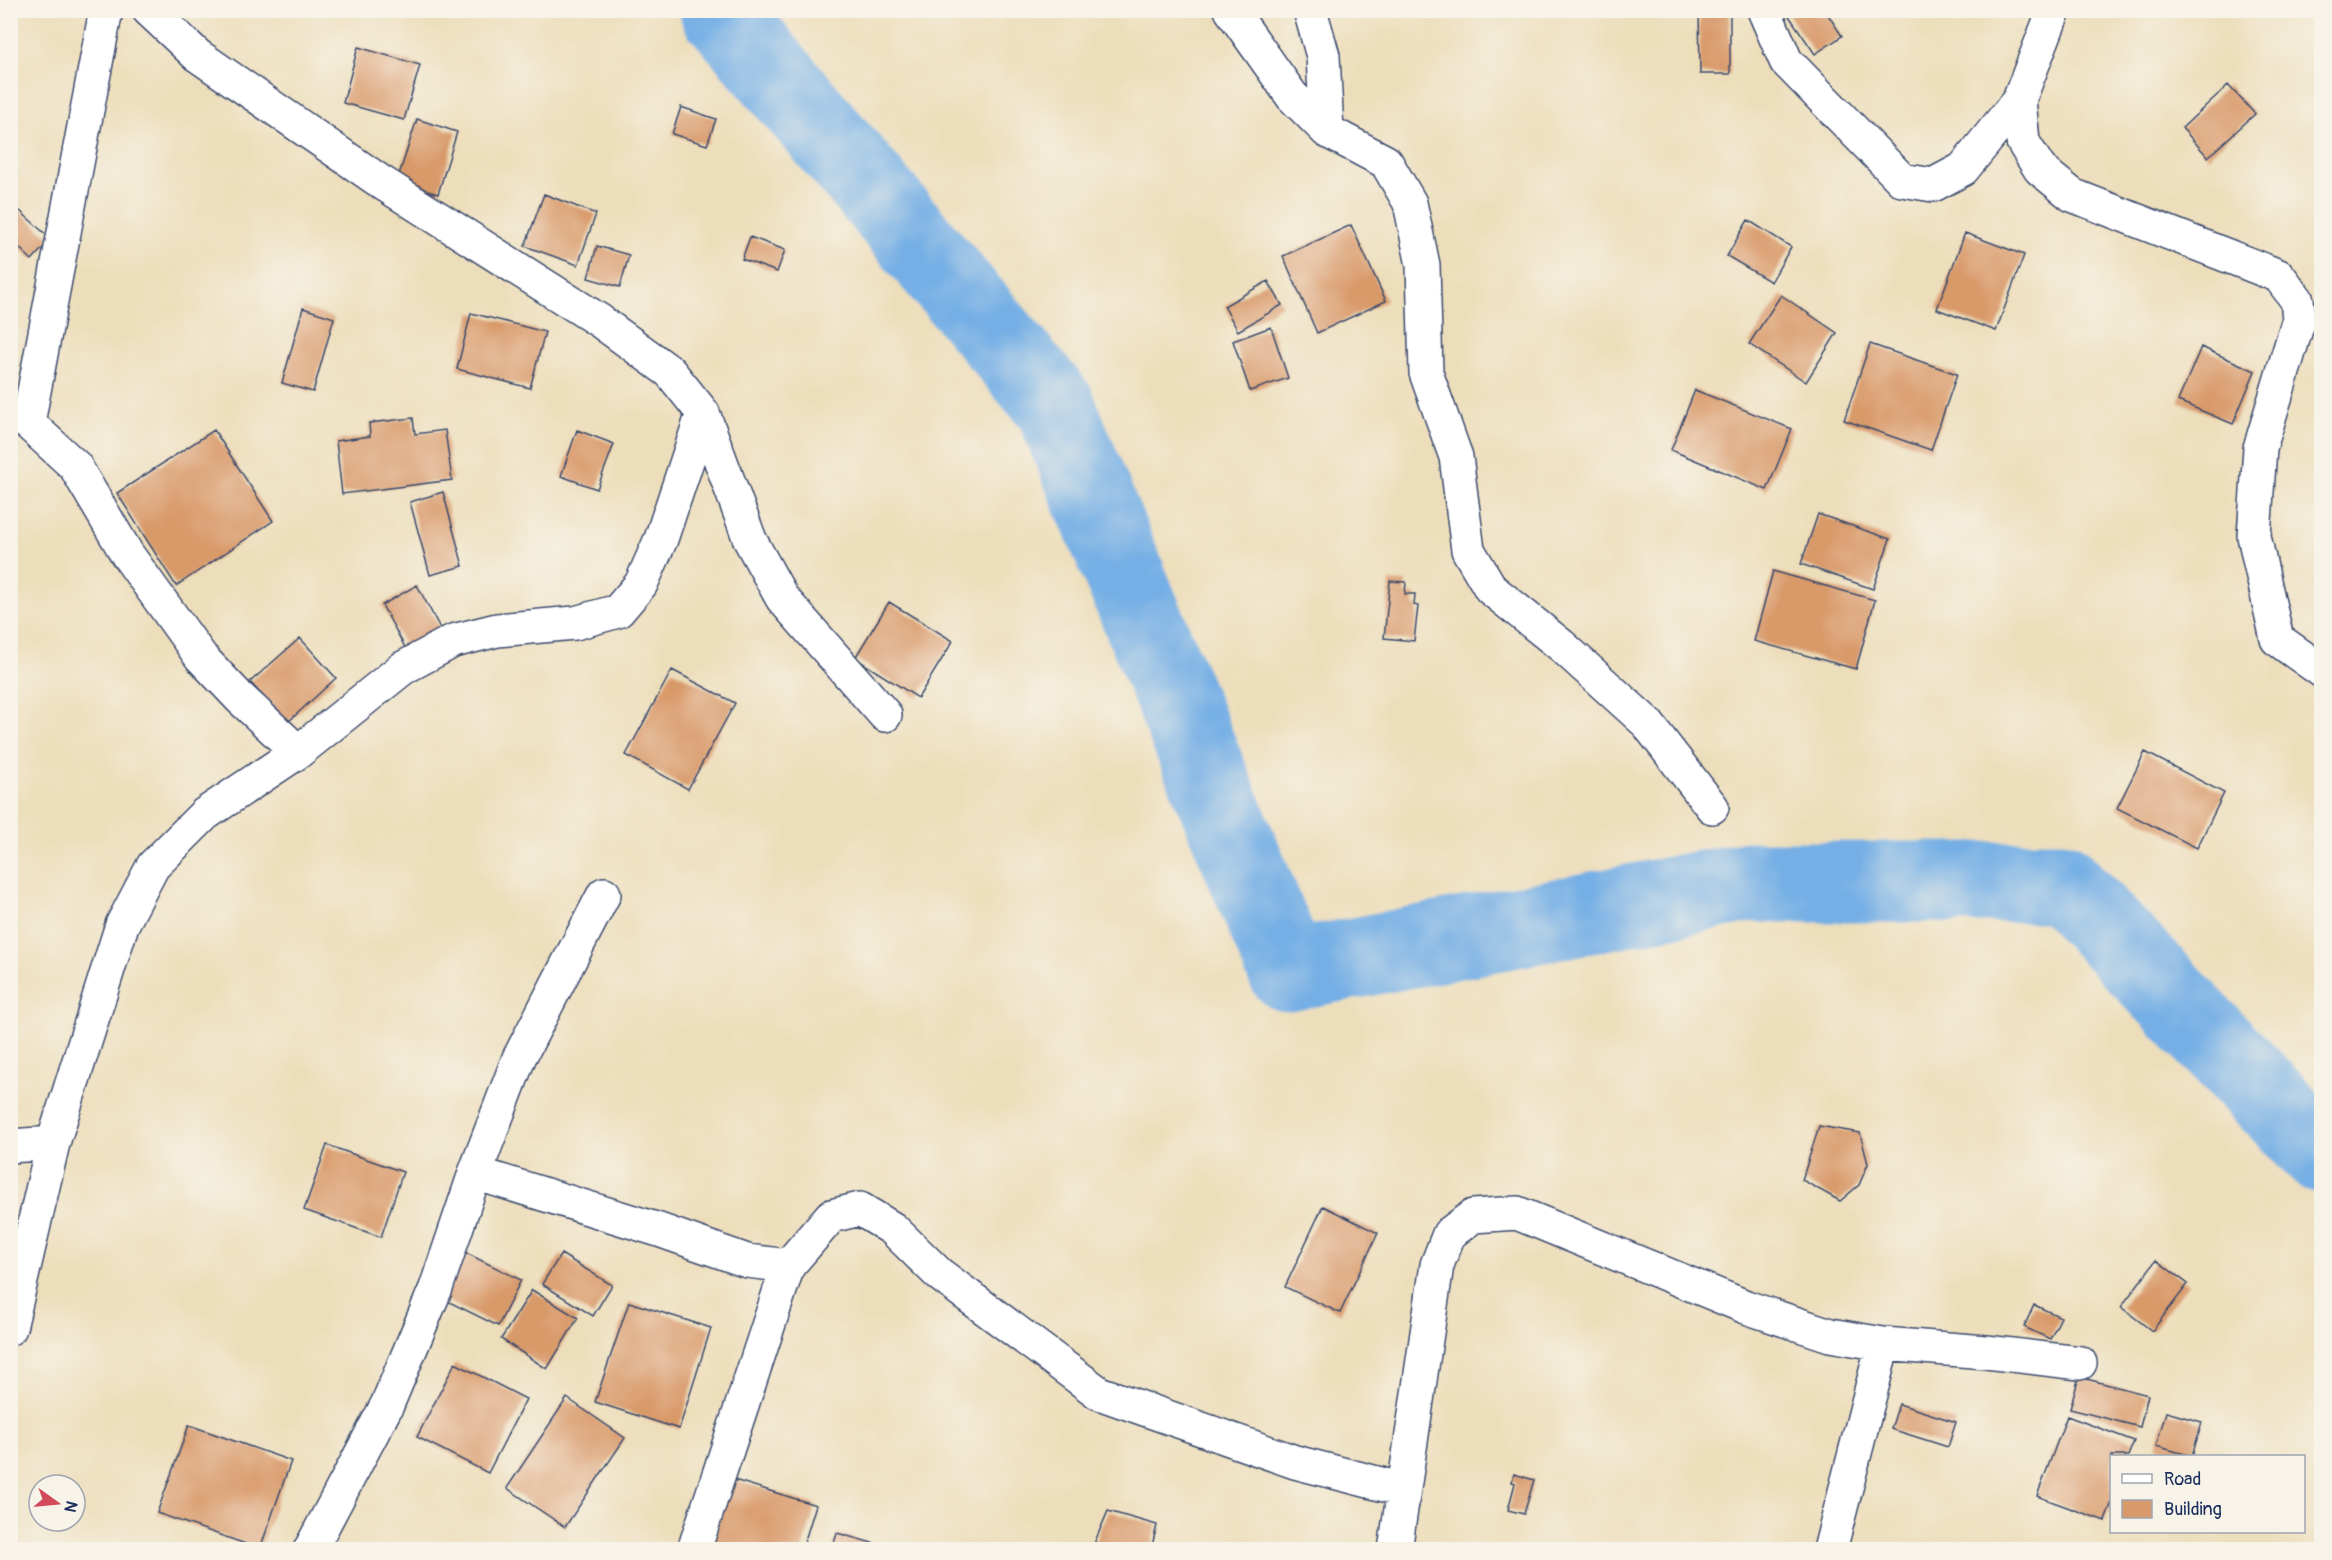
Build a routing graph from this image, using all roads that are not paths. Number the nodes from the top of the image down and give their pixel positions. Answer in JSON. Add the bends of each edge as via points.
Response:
{"nodes":[{"id":1,"x":106,"y":10,"type":"edge"},
{"id":2,"x":149,"y":10,"type":"edge"},
{"id":3,"x":1231,"y":10,"type":"edge"},
{"id":4,"x":1311,"y":10,"type":"edge"},
{"id":5,"x":1764,"y":10,"type":"edge"},
{"id":6,"x":2054,"y":10,"type":"edge"},
{"id":7,"x":2019,"y":100,"type":"junction"},
{"id":8,"x":1327,"y":131,"type":"junction"},
{"id":9,"x":703,"y":413,"type":"junction"},
{"id":10,"x":19,"y":419,"type":"edge"},
{"id":11,"x":2322,"y":670,"type":"edge"},
{"id":12,"x":885,"y":715,"type":"dead end"},
{"id":13,"x":298,"y":752,"type":"junction"},
{"id":14,"x":1712,"y":807,"type":"dead end"},
{"id":15,"x":604,"y":894,"type":"dead end"},
{"id":16,"x":52,"y":1143,"type":"junction"},
{"id":17,"x":10,"y":1146,"type":"edge"},
{"id":18,"x":474,"y":1173,"type":"junction"},
{"id":19,"x":788,"y":1266,"type":"junction"},
{"id":20,"x":10,"y":1328,"type":"edge"},
{"id":21,"x":1883,"y":1344,"type":"junction"},
{"id":22,"x":2080,"y":1363,"type":"dead end"},
{"id":23,"x":1404,"y":1490,"type":"junction"},
{"id":24,"x":310,"y":1550,"type":"edge"},
{"id":25,"x":694,"y":1550,"type":"edge"},
{"id":26,"x":1395,"y":1550,"type":"edge"},
{"id":27,"x":1830,"y":1550,"type":"edge"}],
"edges":[{"from":1,"to":10,"type":"street"},
{"from":2,"to":9,"type":"street","via":[[197,56],[381,182],[600,321],[670,372]]},
{"from":3,"to":8,"type":"street","via":[[1292,96]]},
{"from":4,"to":8,"type":"street","via":[[1323,56]]},
{"from":5,"to":7,"type":"street","via":[[1786,61],[1902,180],[1934,185],[1963,169]]},
{"from":6,"to":7,"type":"street"},
{"from":7,"to":11,"type":"street","via":[[2023,142],[2040,169],[2072,195],[2279,276],[2297,300],[2299,319],[2260,448],[2254,536],[2277,639]]},
{"from":8,"to":14,"type":"street","via":[[1386,162],[1410,203],[1423,264],[1426,373],[1456,457],[1468,550],[1491,589],[1562,646],[1647,723]]},
{"from":9,"to":12,"type":"street","via":[[750,540],[782,598]]},
{"from":9,"to":13,"type":"street","via":[[661,539],[641,584],[618,611],[575,623],[496,630],[453,641],[403,668]]},
{"from":10,"to":13,"type":"street","via":[[75,466],[127,554],[201,657]]},
{"from":13,"to":16,"type":"street","via":[[205,814],[153,866],[122,925]]},
{"from":15,"to":18,"type":"street","via":[[519,1058]]},
{"from":16,"to":17,"type":"street"},
{"from":16,"to":20,"type":"street"},
{"from":18,"to":19,"type":"street","via":[[747,1261]]},
{"from":18,"to":24,"type":"street","via":[[436,1288],[387,1405]]},
{"from":19,"to":23,"type":"street","via":[[831,1216],[860,1209],[893,1229],[939,1274],[1099,1393],[1295,1462]]},
{"from":19,"to":25,"type":"street"},
{"from":21,"to":22,"type":"street"},
{"from":21,"to":23,"type":"street","via":[[1830,1335],[1746,1307],[1517,1213],[1473,1216],[1449,1234],[1437,1265]]},
{"from":21,"to":27,"type":"street"},
{"from":23,"to":26,"type":"street"}]}
